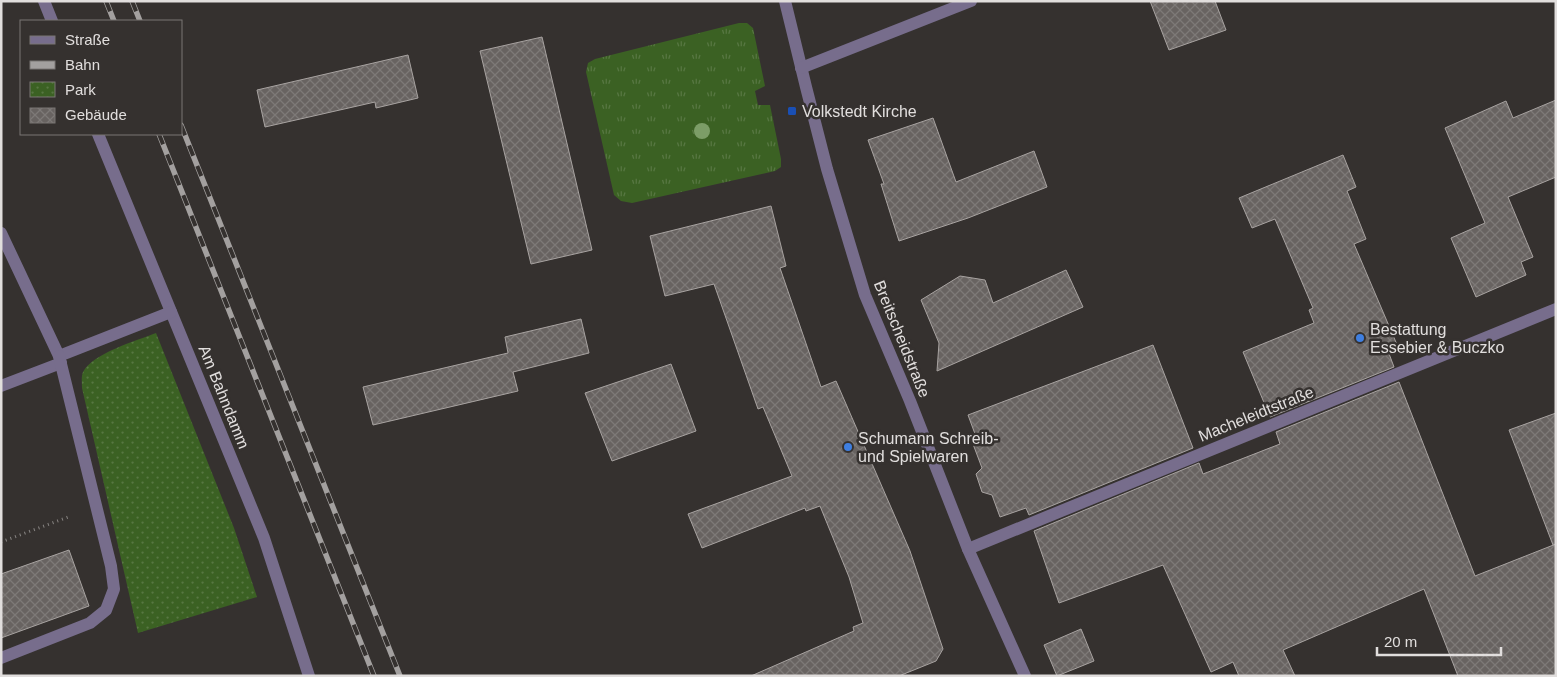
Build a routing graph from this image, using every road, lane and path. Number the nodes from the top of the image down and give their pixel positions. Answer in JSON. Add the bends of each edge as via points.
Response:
{"nodes":[{"id":1,"x":44,"y":1,"type":"edge"},
{"id":2,"x":785,"y":1,"type":"edge"},
{"id":3,"x":971,"y":1,"type":"edge"},
{"id":4,"x":52,"y":20,"type":"edge"},
{"id":5,"x":801,"y":68,"type":"junction"},
{"id":6,"x":98,"y":135,"type":"edge"},
{"id":7,"x":1,"y":232,"type":"edge"},
{"id":8,"x":1556,"y":309,"type":"edge"},
{"id":9,"x":171,"y":312,"type":"junction"},
{"id":10,"x":60,"y":360,"type":"junction"},
{"id":11,"x":1,"y":386,"type":"edge"},
{"id":12,"x":96,"y":506,"type":"junction"},
{"id":13,"x":1,"y":542,"type":"edge"},
{"id":14,"x":968,"y":549,"type":"junction"},
{"id":15,"x":1,"y":658,"type":"edge"},
{"id":16,"x":309,"y":676,"type":"edge"},
{"id":17,"x":1025,"y":676,"type":"edge"}],
"edges":[{"from":1,"to":4,"type":"street"},
{"from":2,"to":5,"type":"street","name":"Breitscheidstraße"},
{"from":3,"to":5,"type":"street"},
{"from":5,"to":14,"type":"street","name":"Breitscheidstraße","via":[[827,169],[865,294]]},
{"from":6,"to":9,"type":"street","name":"Am Bahndamm"},
{"from":7,"to":10,"type":"street"},
{"from":8,"to":14,"type":"street","name":"Macheleidtstraße"},
{"from":9,"to":10,"type":"street"},
{"from":9,"to":16,"type":"street","name":"Am Bahndamm","via":[[264,538]]},
{"from":10,"to":11,"type":"street"},
{"from":10,"to":12,"type":"street"},
{"from":12,"to":13,"type":"path"},
{"from":12,"to":15,"type":"street","via":[[114,589],[106,610],[90,623]]},
{"from":14,"to":17,"type":"street","name":"Breitscheidstraße"}]}
